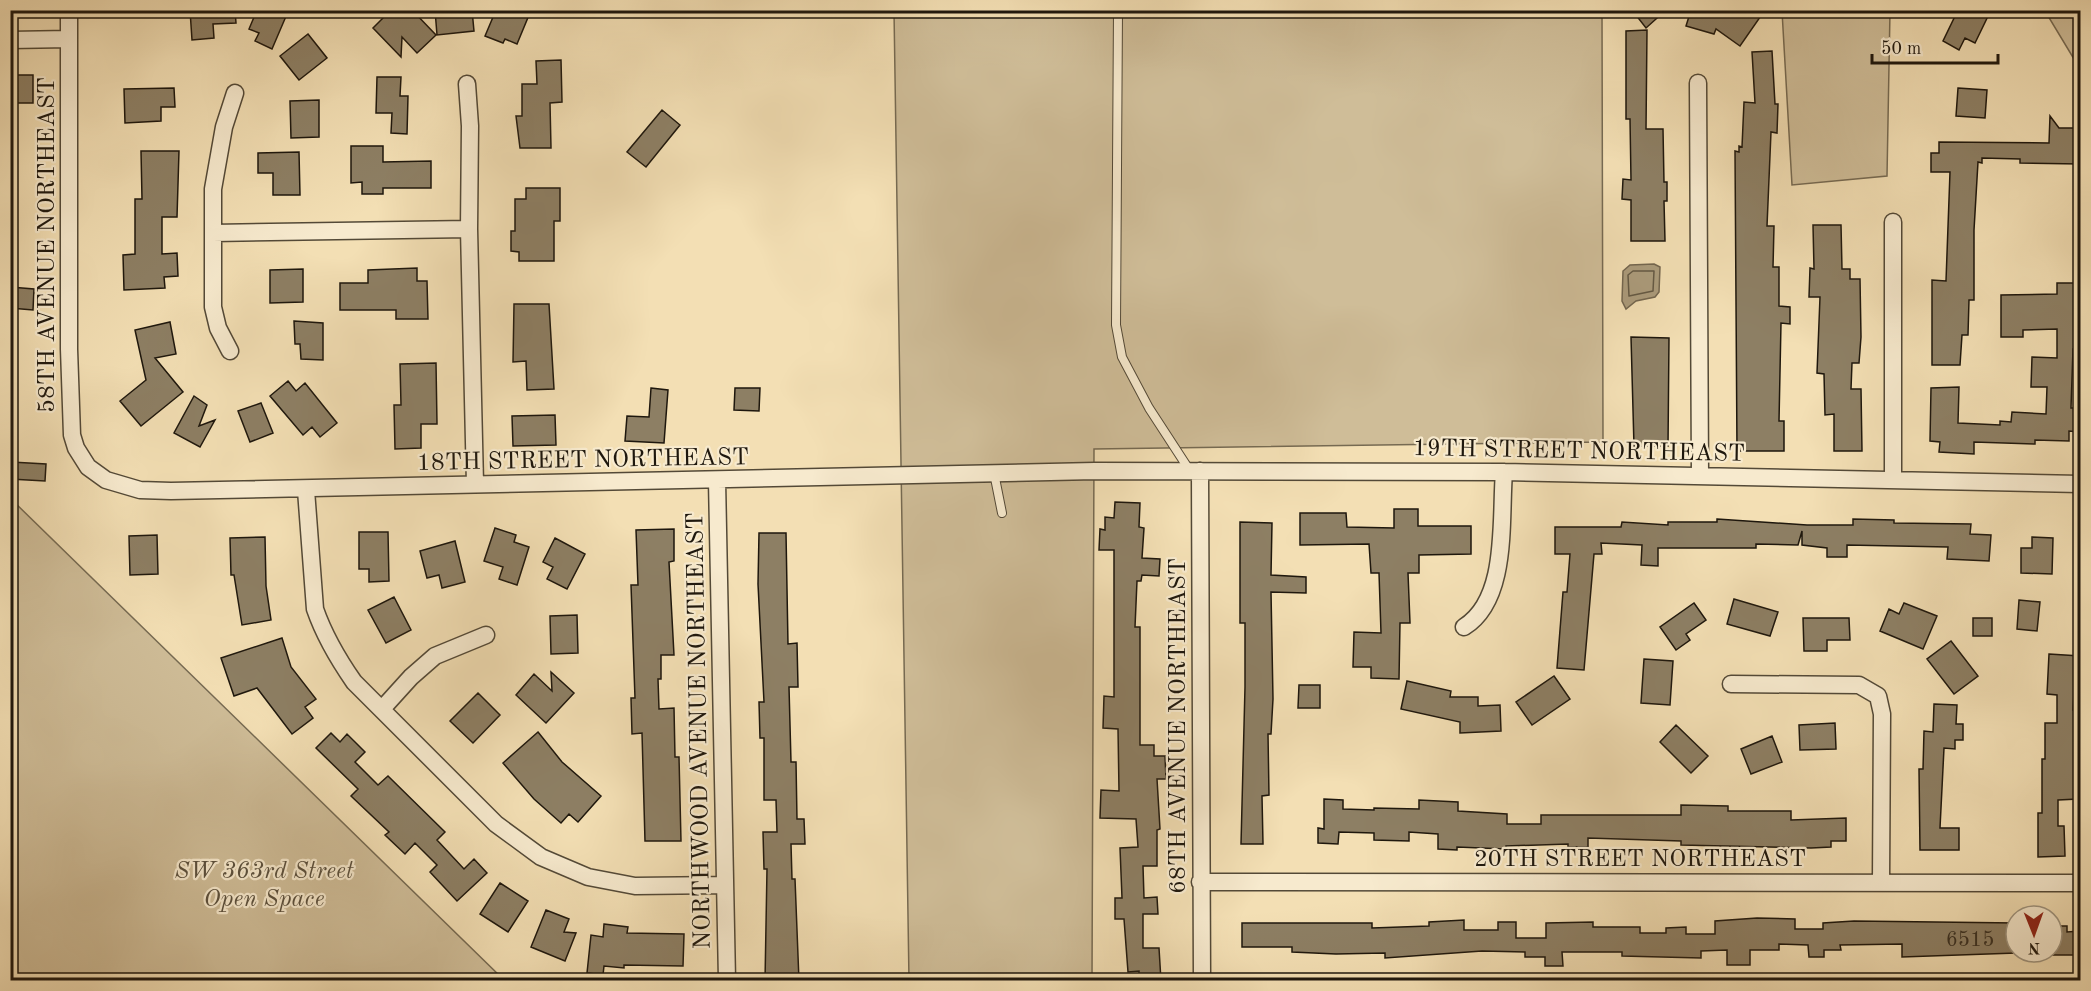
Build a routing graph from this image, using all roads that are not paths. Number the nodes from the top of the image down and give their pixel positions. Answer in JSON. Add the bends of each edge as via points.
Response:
{"nodes":[{"id":1,"x":69,"y":10,"type":"edge"},
{"id":2,"x":1118,"y":10,"type":"edge"},
{"id":3,"x":10,"y":39,"type":"edge"},
{"id":4,"x":69,"y":39,"type":"junction"},
{"id":5,"x":1698,"y":83,"type":"dead end"},
{"id":6,"x":467,"y":84,"type":"dead end"},
{"id":7,"x":235,"y":93,"type":"dead end"},
{"id":8,"x":1893,"y":222,"type":"dead end"},
{"id":9,"x":469,"y":229,"type":"junction"},
{"id":10,"x":213,"y":233,"type":"junction"},
{"id":11,"x":230,"y":351,"type":"dead end"},
{"id":12,"x":1077,"y":471,"type":"joint"},
{"id":13,"x":1195,"y":471,"type":"junction"},
{"id":14,"x":94,"y":472,"type":"joint"},
{"id":15,"x":1504,"y":472,"type":"junction"},
{"id":16,"x":994,"y":473,"type":"junction"},
{"id":17,"x":1700,"y":476,"type":"junction"},
{"id":18,"x":1893,"y":479,"type":"junction"},
{"id":19,"x":717,"y":480,"type":"junction"},
{"id":20,"x":475,"y":484,"type":"junction"},
{"id":21,"x":2080,"y":484,"type":"edge"},
{"id":22,"x":306,"y":490,"type":"junction"},
{"id":23,"x":1002,"y":513,"type":"dead end"},
{"id":24,"x":1464,"y":627,"type":"dead end"},
{"id":25,"x":486,"y":635,"type":"dead end"},
{"id":26,"x":1731,"y":684,"type":"dead end"},
{"id":27,"x":382,"y":709,"type":"junction"},
{"id":28,"x":1200,"y":882,"type":"junction"},
{"id":29,"x":1881,"y":882,"type":"junction"},
{"id":30,"x":2080,"y":883,"type":"edge"},
{"id":31,"x":724,"y":885,"type":"junction"},
{"id":32,"x":727,"y":981,"type":"edge"},
{"id":33,"x":1202,"y":981,"type":"edge"}],
"edges":[{"from":1,"to":4,"type":"street","name":"58TH AVENUE NORTHEAST"},
{"from":2,"to":13,"type":"lane","via":[[1116,325],[1122,357],[1149,408]]},
{"from":3,"to":4,"type":"street"},
{"from":4,"to":14,"type":"street","name":"58TH AVENUE NORTHEAST","via":[[70,416],[76,448]]},
{"from":5,"to":17,"type":"street"},
{"from":6,"to":9,"type":"street"},
{"from":7,"to":10,"type":"street","via":[[224,127],[213,189]]},
{"from":8,"to":18,"type":"street"},
{"from":9,"to":10,"type":"street"},
{"from":9,"to":20,"type":"street"},
{"from":10,"to":11,"type":"street","via":[[213,307]]},
{"from":12,"to":13,"type":"street","name":"19TH STREET NORTHEAST"},
{"from":12,"to":16,"type":"street","name":"18TH STREET NORTHEAST"},
{"from":13,"to":15,"type":"street","name":"19TH STREET NORTHEAST"},
{"from":13,"to":28,"type":"street","name":"68TH AVENUE NORTHEAST"},
{"from":14,"to":22,"type":"street","name":"18TH STREET NORTHEAST","via":[[123,487],[140,490]]},
{"from":15,"to":17,"type":"street","name":"19TH STREET NORTHEAST"},
{"from":15,"to":24,"type":"street","via":[[1496,577],[1478,618]]},
{"from":16,"to":19,"type":"street","name":"18TH STREET NORTHEAST"},
{"from":16,"to":23,"type":"lane"},
{"from":17,"to":18,"type":"street","name":"19TH STREET NORTHEAST"},
{"from":18,"to":21,"type":"street","name":"19TH STREET NORTHEAST"},
{"from":19,"to":20,"type":"street","name":"18TH STREET NORTHEAST"},
{"from":19,"to":31,"type":"street","name":"NORTHWOOD AVENUE NORTHEAST"},
{"from":20,"to":22,"type":"street","name":"18TH STREET NORTHEAST"},
{"from":22,"to":27,"type":"street","via":[[312,590],[321,627],[354,682]]},
{"from":25,"to":27,"type":"street","via":[[435,656]]},
{"from":26,"to":29,"type":"street","via":[[1859,685],[1878,696],[1882,714]]},
{"from":27,"to":31,"type":"street","via":[[496,824],[541,856],[588,877],[635,886]]},
{"from":28,"to":29,"type":"street","name":"20TH STREET NORTHEAST"},
{"from":28,"to":33,"type":"street","name":"68TH AVENUE NORTHEAST"},
{"from":29,"to":30,"type":"street","name":"20TH STREET NORTHEAST"},
{"from":31,"to":32,"type":"street","name":"NORTHWOOD AVENUE NORTHEAST"}]}
